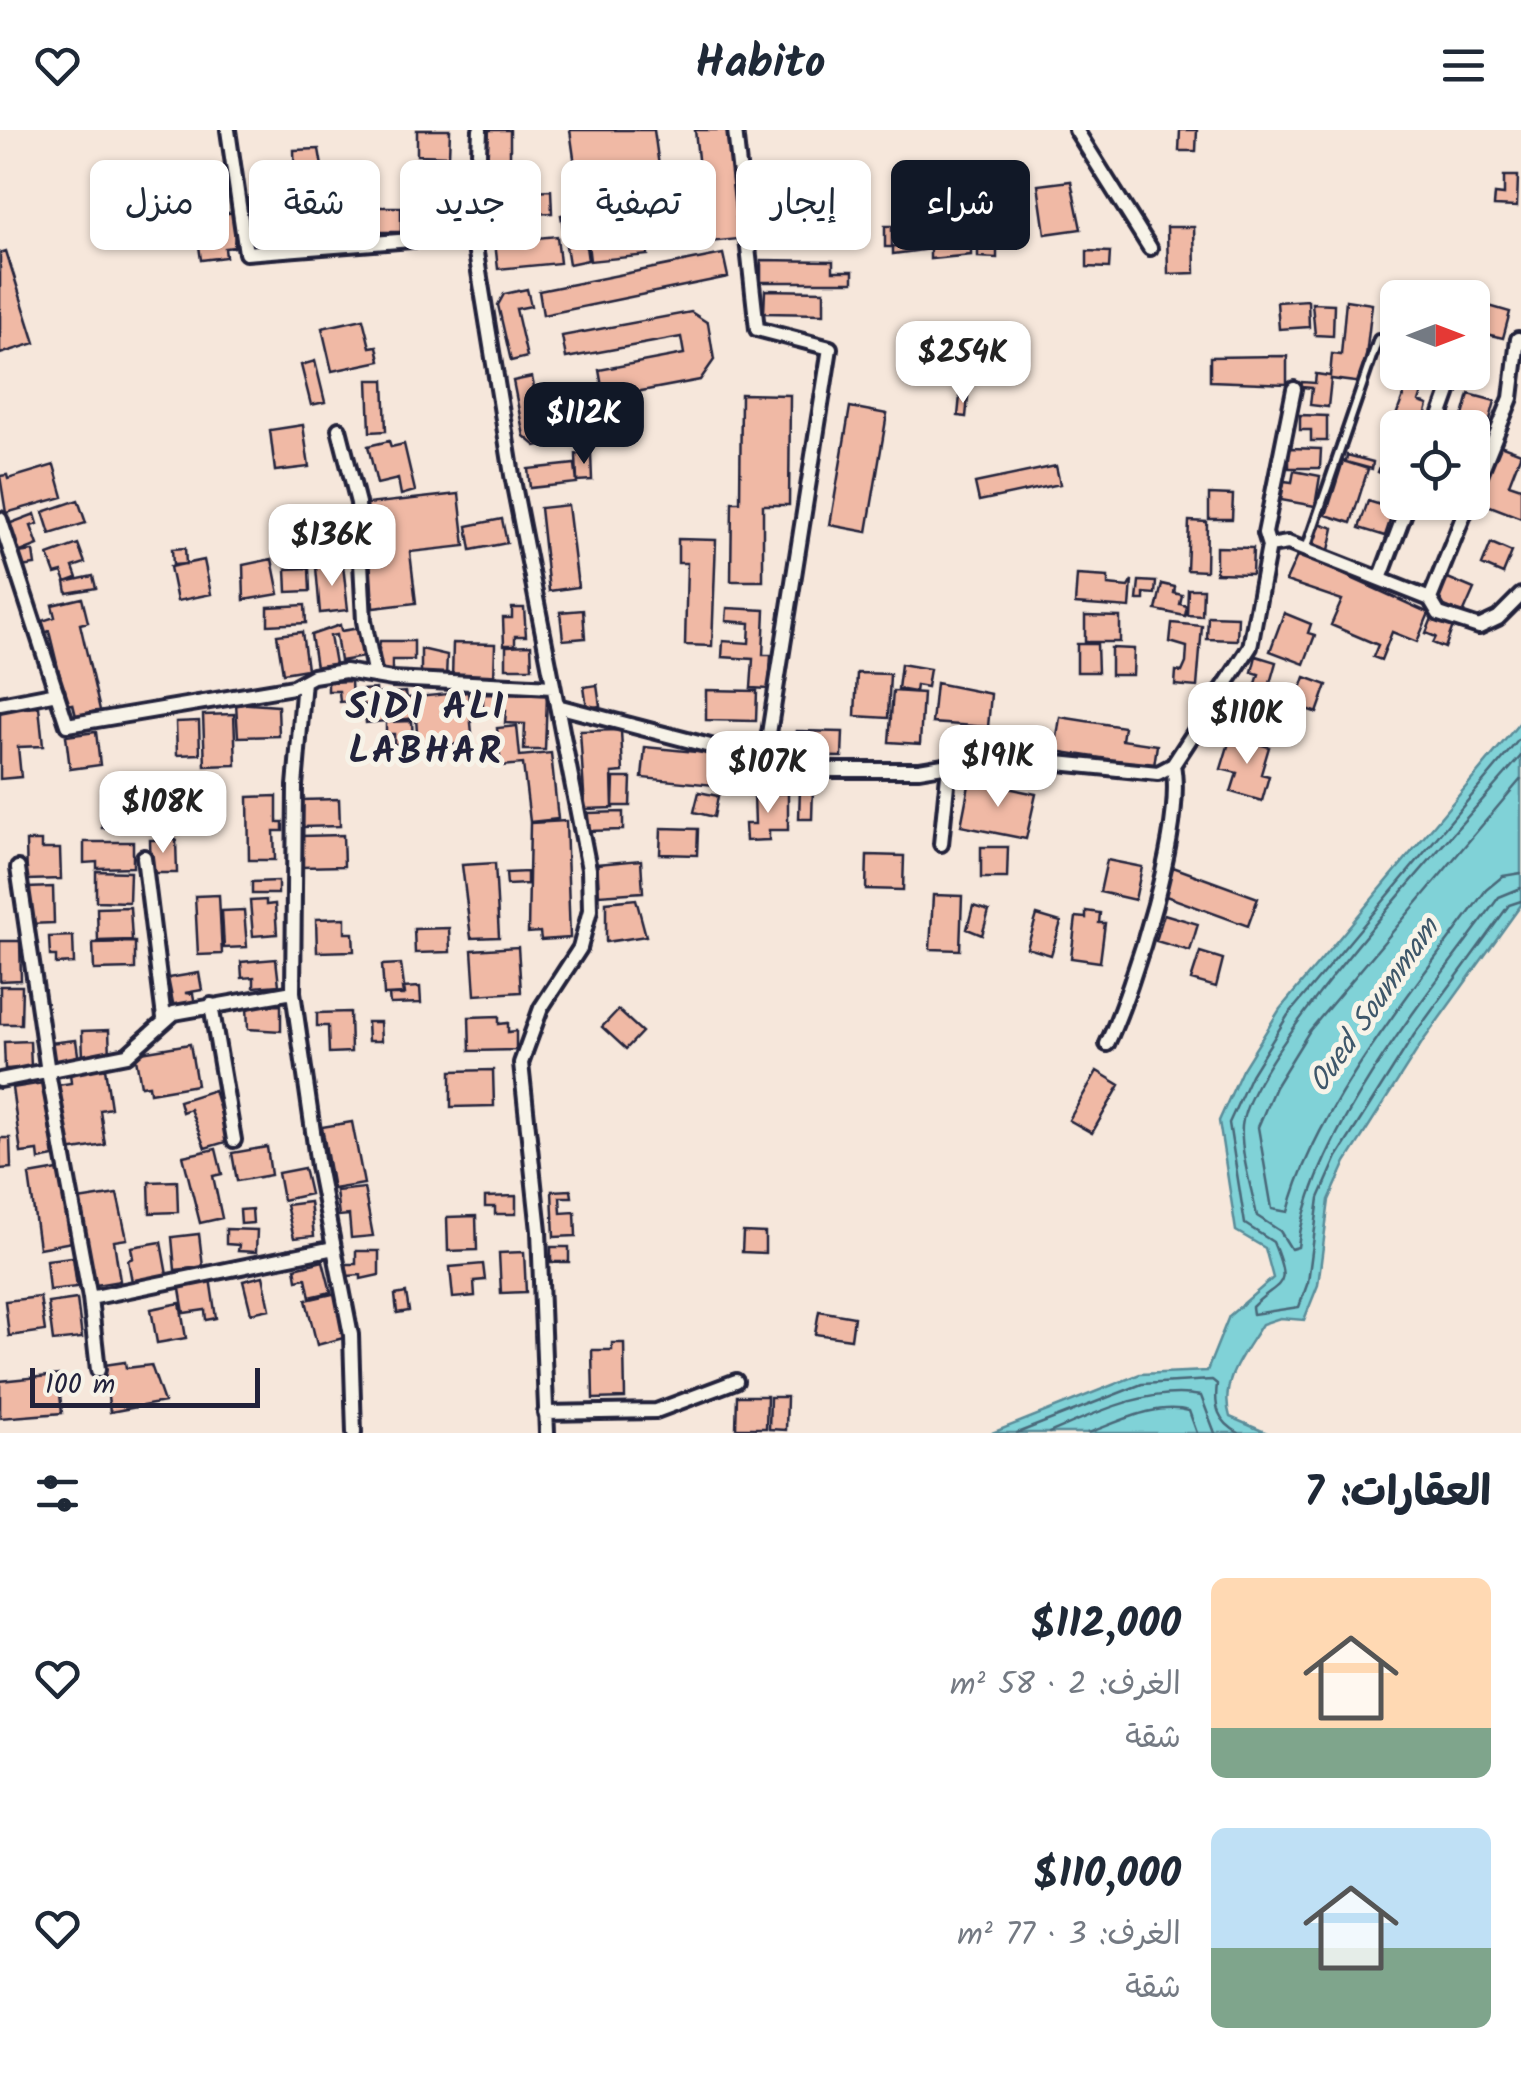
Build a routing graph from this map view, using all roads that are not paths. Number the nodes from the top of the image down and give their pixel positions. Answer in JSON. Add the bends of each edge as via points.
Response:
{"nodes":[{"id":1,"x":228,"y":130,"type":"edge"},
{"id":2,"x":480,"y":130,"type":"edge"},
{"id":3,"x":735,"y":130,"type":"edge"},
{"id":4,"x":1076,"y":130,"type":"edge"},
{"id":5,"x":479,"y":160,"type":"edge"},
{"id":6,"x":400,"y":241,"type":"edge"},
{"id":7,"x":1150,"y":248,"type":"dead end"},
{"id":8,"x":477,"y":250,"type":"edge"},
{"id":9,"x":1378,"y":339,"type":"dead end"},
{"id":10,"x":1518,"y":339,"type":"dead end"},
{"id":11,"x":1294,"y":388,"type":"dead end"},
{"id":12,"x":339,"y":428,"type":"dead end"},
{"id":13,"x":1490,"y":450,"type":"edge"},
{"id":14,"x":0,"y":519,"type":"edge"},
{"id":15,"x":1402,"y":520,"type":"edge"},
{"id":16,"x":1462,"y":520,"type":"edge"},
{"id":17,"x":1269,"y":546,"type":"junction"},
{"id":18,"x":1306,"y":550,"type":"junction"},
{"id":19,"x":1380,"y":579,"type":"junction"},
{"id":20,"x":1521,"y":595,"type":"edge"},
{"id":21,"x":1430,"y":599,"type":"junction"},
{"id":22,"x":375,"y":676,"type":"junction"},
{"id":23,"x":554,"y":686,"type":"junction"},
{"id":24,"x":300,"y":687,"type":"junction"},
{"id":25,"x":57,"y":693,"type":"junction"},
{"id":26,"x":0,"y":704,"type":"edge"},
{"id":27,"x":557,"y":706,"type":"junction"},
{"id":28,"x":764,"y":759,"type":"junction"},
{"id":29,"x":948,"y":765,"type":"junction"},
{"id":30,"x":1173,"y":765,"type":"junction"},
{"id":31,"x":1158,"y":773,"type":"junction"},
{"id":32,"x":1178,"y":787,"type":"junction"},
{"id":33,"x":941,"y":844,"type":"dead end"},
{"id":34,"x":144,"y":857,"type":"dead end"},
{"id":35,"x":18,"y":868,"type":"dead end"},
{"id":36,"x":292,"y":992,"type":"junction"},
{"id":37,"x":212,"y":1004,"type":"junction"},
{"id":38,"x":164,"y":1018,"type":"junction"},
{"id":39,"x":1107,"y":1044,"type":"dead end"},
{"id":40,"x":48,"y":1072,"type":"junction"},
{"id":41,"x":0,"y":1080,"type":"edge"},
{"id":42,"x":234,"y":1140,"type":"dead end"},
{"id":43,"x":334,"y":1248,"type":"junction"},
{"id":44,"x":90,"y":1298,"type":"junction"},
{"id":45,"x":98,"y":1370,"type":"dead end"},
{"id":46,"x":736,"y":1382,"type":"dead end"},
{"id":47,"x":545,"y":1412,"type":"junction"},
{"id":48,"x":354,"y":1433,"type":"edge"},
{"id":49,"x":546,"y":1433,"type":"edge"}],
"edges":[{"from":1,"to":6,"type":"street","via":[[246,252]]},
{"from":2,"to":5,"type":"street"},
{"from":3,"to":28,"type":"street","via":[[757,329],[830,348]]},
{"from":4,"to":7,"type":"street"},
{"from":8,"to":23,"type":"street"},
{"from":9,"to":18,"type":"lane"},
{"from":10,"to":13,"type":"street","via":[[1511,398]]},
{"from":11,"to":17,"type":"street"},
{"from":12,"to":22,"type":"street","via":[[358,502],[364,621]]},
{"from":14,"to":25,"type":"street"},
{"from":15,"to":19,"type":"street"},
{"from":16,"to":21,"type":"street"},
{"from":17,"to":18,"type":"street","via":[[1288,543]]},
{"from":17,"to":30,"type":"street","via":[[1250,647]]},
{"from":18,"to":19,"type":"street"},
{"from":19,"to":21,"type":"street"},
{"from":20,"to":21,"type":"street","via":[[1479,627],[1439,614]]},
{"from":22,"to":23,"type":"street"},
{"from":22,"to":24,"type":"street","via":[[345,671]]},
{"from":23,"to":27,"type":"street"},
{"from":24,"to":25,"type":"street","via":[[67,724]]},
{"from":24,"to":36,"type":"street"},
{"from":25,"to":26,"type":"street"},
{"from":27,"to":28,"type":"street"},
{"from":27,"to":47,"type":"street","via":[[589,869],[590,910],[580,948],[540,1008],[521,1063],[538,1231]]},
{"from":28,"to":29,"type":"street","via":[[802,770]]},
{"from":29,"to":31,"type":"street","via":[[997,757]]},
{"from":29,"to":33,"type":"street"},
{"from":30,"to":31,"type":"street"},
{"from":30,"to":32,"type":"street"},
{"from":31,"to":32,"type":"street"},
{"from":32,"to":39,"type":"street","via":[[1126,1004]]},
{"from":34,"to":38,"type":"street"},
{"from":35,"to":40,"type":"street"},
{"from":36,"to":37,"type":"street"},
{"from":36,"to":43,"type":"street"},
{"from":37,"to":38,"type":"street"},
{"from":37,"to":42,"type":"street"},
{"from":38,"to":40,"type":"street","via":[[127,1055]]},
{"from":40,"to":41,"type":"street"},
{"from":40,"to":44,"type":"street"},
{"from":43,"to":44,"type":"street"},
{"from":43,"to":48,"type":"street","via":[[352,1335]]},
{"from":44,"to":45,"type":"street"},
{"from":46,"to":47,"type":"street","via":[[656,1411]]},
{"from":47,"to":49,"type":"street"}]}
